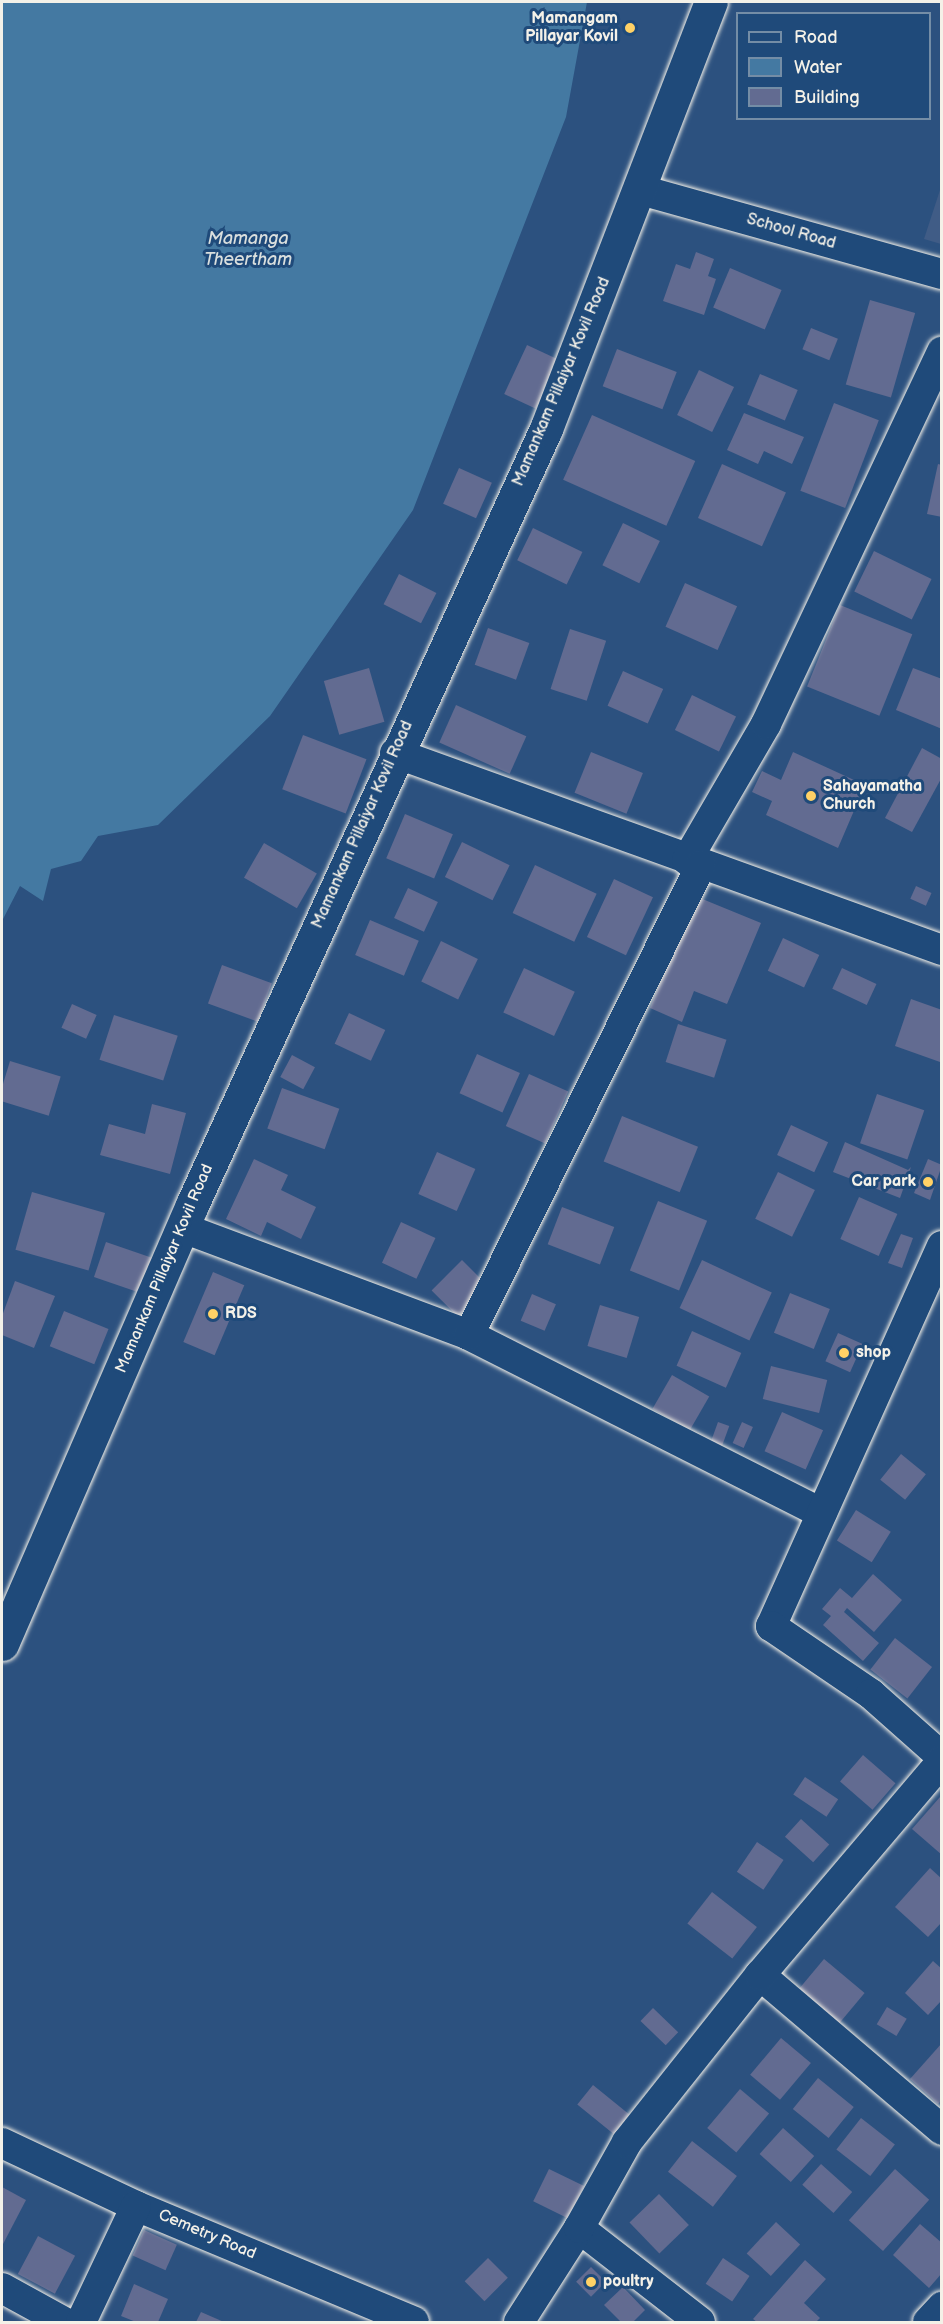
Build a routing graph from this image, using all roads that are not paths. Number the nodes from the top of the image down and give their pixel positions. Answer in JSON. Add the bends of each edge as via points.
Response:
{"nodes":[{"id":1,"x":711,"y":2,"type":"edge"},
{"id":2,"x":641,"y":190,"type":"junction"},
{"id":3,"x":942,"y":274,"type":"edge"},
{"id":4,"x":942,"y":351,"type":"edge"},
{"id":5,"x":395,"y":753,"type":"junction"},
{"id":6,"x":694,"y":862,"type":"junction"},
{"id":7,"x":942,"y":950,"type":"edge"},
{"id":8,"x":183,"y":1228,"type":"junction"},
{"id":9,"x":942,"y":1246,"type":"edge"},
{"id":10,"x":935,"y":1281,"type":"edge"},
{"id":11,"x":469,"y":1335,"type":"junction"},
{"id":12,"x":822,"y":1514,"type":"junction"},
{"id":13,"x":4,"y":1633,"type":"edge"},
{"id":14,"x":942,"y":1759,"type":"edge"},
{"id":15,"x":760,"y":1975,"type":"junction"},
{"id":16,"x":942,"y":2130,"type":"edge"},
{"id":17,"x":2,"y":2143,"type":"edge"},
{"id":18,"x":136,"y":2206,"type":"junction"},
{"id":19,"x":579,"y":2228,"type":"junction"},
{"id":20,"x":2,"y":2288,"type":"edge"},
{"id":21,"x":942,"y":2307,"type":"edge"},
{"id":22,"x":377,"y":2315,"type":"edge"},
{"id":23,"x":64,"y":2322,"type":"edge"},
{"id":24,"x":81,"y":2322,"type":"edge"},
{"id":25,"x":414,"y":2322,"type":"edge"},
{"id":26,"x":519,"y":2322,"type":"edge"},
{"id":27,"x":700,"y":2322,"type":"edge"},
{"id":28,"x":928,"y":2322,"type":"edge"}],
"edges":[{"from":1,"to":2,"type":"main road","name":"Mamankam Pillaiyar Kovil Road"},
{"from":2,"to":3,"type":"street","name":"School Road"},
{"from":2,"to":5,"type":"main road","name":"Mamankam Pillaiyar Kovil Road","via":[[546,429]]},
{"from":4,"to":6,"type":"street","via":[[766,724]]},
{"from":5,"to":6,"type":"street"},
{"from":5,"to":8,"type":"main road","name":"Mamankam Pillaiyar Kovil Road"},
{"from":6,"to":7,"type":"street"},
{"from":6,"to":11,"type":"street"},
{"from":8,"to":11,"type":"street"},
{"from":8,"to":13,"type":"main road","name":"Mamankam Pillaiyar Kovil Road"},
{"from":9,"to":10,"type":"street"},
{"from":10,"to":12,"type":"street"},
{"from":11,"to":12,"type":"street"},
{"from":12,"to":14,"type":"street","via":[[771,1626],[871,1694]]},
{"from":14,"to":15,"type":"street"},
{"from":15,"to":16,"type":"street"},
{"from":15,"to":19,"type":"street","via":[[627,2142]]},
{"from":17,"to":18,"type":"street","name":"Cemetry Road"},
{"from":18,"to":22,"type":"street","name":"Cemetry Road"},
{"from":18,"to":24,"type":"street"},
{"from":19,"to":26,"type":"street"},
{"from":19,"to":27,"type":"street"},
{"from":20,"to":23,"type":"street"},
{"from":21,"to":28,"type":"street"},
{"from":22,"to":25,"type":"street","name":"Cemetry Road"}]}
